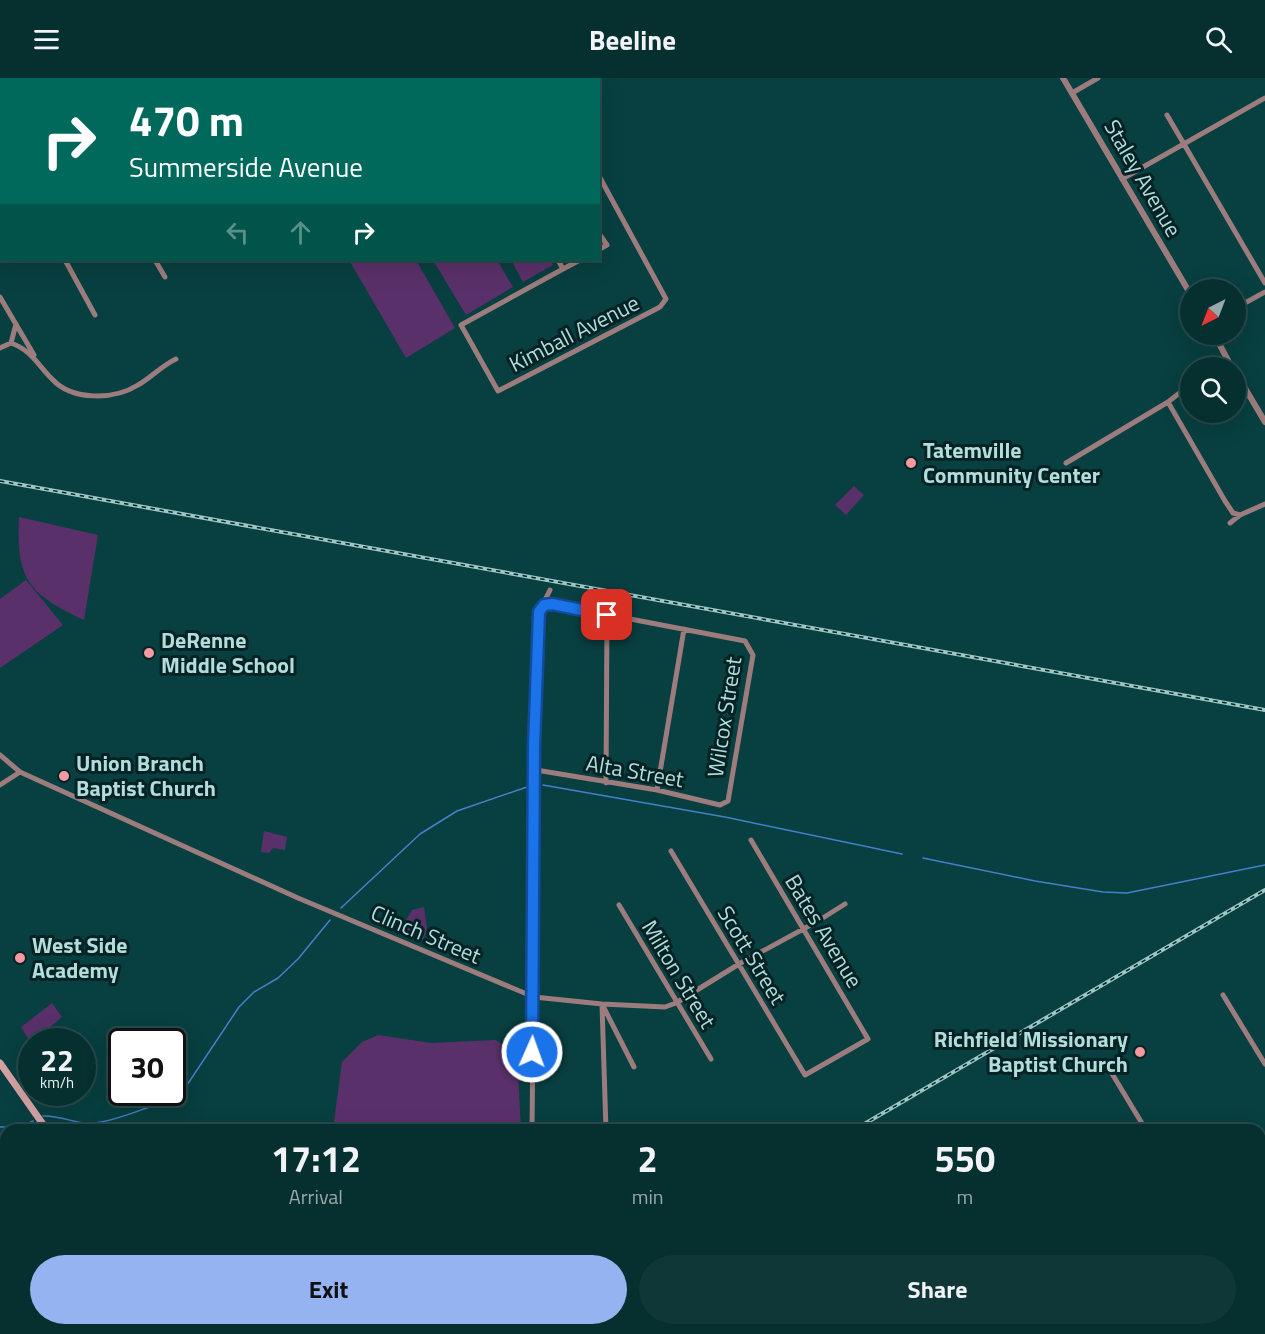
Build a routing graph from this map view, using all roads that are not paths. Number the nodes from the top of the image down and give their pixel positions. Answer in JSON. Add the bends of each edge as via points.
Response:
{"nodes":[{"id":1,"x":1063,"y":78,"type":"edge"},
{"id":2,"x":1098,"y":78,"type":"edge"},
{"id":3,"x":1072,"y":93,"type":"junction"},
{"id":4,"x":1265,"y":98,"type":"edge"},
{"id":5,"x":1167,"y":115,"type":"dead end"},
{"id":6,"x":1185,"y":144,"type":"junction"},
{"id":7,"x":600,"y":178,"type":"edge"},
{"id":8,"x":1122,"y":179,"type":"junction"},
{"id":9,"x":600,"y":235,"type":"edge"},
{"id":10,"x":600,"y":249,"type":"edge"},
{"id":11,"x":66,"y":261,"type":"edge"},
{"id":12,"x":156,"y":261,"type":"edge"},
{"id":13,"x":559,"y":261,"type":"edge"},
{"id":14,"x":578,"y":261,"type":"edge"},
{"id":15,"x":563,"y":268,"type":"junction"},
{"id":16,"x":165,"y":277,"type":"dead end"},
{"id":17,"x":1181,"y":279,"type":"edge"},
{"id":18,"x":1265,"y":283,"type":"edge"},
{"id":19,"x":1265,"y":292,"type":"edge"},
{"id":20,"x":0,"y":297,"type":"edge"},
{"id":21,"x":1246,"y":302,"type":"edge"},
{"id":22,"x":94,"y":315,"type":"dead end"},
{"id":23,"x":16,"y":324,"type":"junction"},
{"id":24,"x":11,"y":343,"type":"junction"},
{"id":25,"x":0,"y":348,"type":"edge"},
{"id":26,"x":34,"y":357,"type":"junction"},
{"id":27,"x":176,"y":359,"type":"dead end"},
{"id":28,"x":1246,"y":390,"type":"edge"},
{"id":29,"x":1180,"y":393,"type":"edge"},
{"id":30,"x":1168,"y":402,"type":"junction"},
{"id":31,"x":1265,"y":422,"type":"edge"},
{"id":32,"x":1066,"y":464,"type":"dead end"},
{"id":33,"x":1265,"y":504,"type":"edge"},
{"id":34,"x":1240,"y":515,"type":"junction"},
{"id":35,"x":1230,"y":523,"type":"dead end"},
{"id":36,"x":550,"y":590,"type":"dead end"},
{"id":37,"x":544,"y":605,"type":"junction"},
{"id":38,"x":607,"y":615,"type":"junction"},
{"id":39,"x":684,"y":629,"type":"junction"},
{"id":40,"x":0,"y":755,"type":"edge"},
{"id":41,"x":536,"y":770,"type":"junction"},
{"id":42,"x":20,"y":772,"type":"junction"},
{"id":43,"x":606,"y":783,"type":"junction"},
{"id":44,"x":0,"y":785,"type":"edge"},
{"id":45,"x":657,"y":790,"type":"junction"},
{"id":46,"x":728,"y":801,"type":"joint"},
{"id":47,"x":752,"y":840,"type":"dead end"},
{"id":48,"x":671,"y":852,"type":"dead end"},
{"id":49,"x":844,"y":904,"type":"dead end"},
{"id":50,"x":619,"y":905,"type":"dead end"},
{"id":51,"x":803,"y":929,"type":"junction"},
{"id":52,"x":738,"y":964,"type":"junction"},
{"id":53,"x":1223,"y":995,"type":"dead end"},
{"id":54,"x":534,"y":997,"type":"junction"},
{"id":55,"x":676,"y":1003,"type":"junction"},
{"id":56,"x":602,"y":1004,"type":"junction"},
{"id":57,"x":711,"y":1059,"type":"dead end"},
{"id":58,"x":1105,"y":1062,"type":"dead end"},
{"id":59,"x":0,"y":1063,"type":"edge"},
{"id":60,"x":1265,"y":1064,"type":"edge"},
{"id":61,"x":633,"y":1067,"type":"dead end"},
{"id":62,"x":805,"y":1075,"type":"joint"},
{"id":63,"x":43,"y":1124,"type":"edge"},
{"id":64,"x":532,"y":1124,"type":"edge"},
{"id":65,"x":606,"y":1124,"type":"edge"},
{"id":66,"x":1142,"y":1124,"type":"edge"}],
"edges":[{"from":1,"to":3,"type":"street","name":"Staley Avenue"},
{"from":2,"to":3,"type":"street"},
{"from":3,"to":8,"type":"street","name":"Staley Avenue"},
{"from":4,"to":6,"type":"street"},
{"from":5,"to":6,"type":"street"},
{"from":6,"to":8,"type":"street"},
{"from":6,"to":18,"type":"street"},
{"from":7,"to":15,"type":"street","name":"Kimball Avenue","via":[[666,295],[664,303],[498,391],[461,325]]},
{"from":8,"to":17,"type":"street","name":"Staley Avenue"},
{"from":9,"to":10,"type":"street","via":[[607,245]]},
{"from":11,"to":22,"type":"street"},
{"from":12,"to":16,"type":"street"},
{"from":13,"to":15,"type":"street"},
{"from":14,"to":15,"type":"street"},
{"from":19,"to":21,"type":"street"},
{"from":20,"to":23,"type":"street"},
{"from":23,"to":24,"type":"street"},
{"from":23,"to":26,"type":"street"},
{"from":24,"to":25,"type":"street"},
{"from":24,"to":26,"type":"street"},
{"from":26,"to":27,"type":"street","via":[[54,382],[71,392],[89,395],[126,391]]},
{"from":28,"to":31,"type":"street"},
{"from":29,"to":30,"type":"street"},
{"from":30,"to":32,"type":"street"},
{"from":30,"to":34,"type":"street","via":[[1225,501],[1233,513]]},
{"from":33,"to":34,"type":"street"},
{"from":34,"to":35,"type":"street"},
{"from":36,"to":37,"type":"street"},
{"from":37,"to":38,"type":"street"},
{"from":37,"to":41,"type":"street","via":[[538,623]]},
{"from":38,"to":39,"type":"street"},
{"from":38,"to":43,"type":"street"},
{"from":39,"to":45,"type":"street"},
{"from":39,"to":46,"type":"street","name":"Wilcox Street","via":[[746,641],[753,655]]},
{"from":40,"to":42,"type":"street","name":"Clinch Street"},
{"from":41,"to":43,"type":"street","name":"Alta Street"},
{"from":41,"to":54,"type":"street"},
{"from":42,"to":44,"type":"street"},
{"from":42,"to":54,"type":"street","name":"Clinch Street","via":[[298,898]]},
{"from":43,"to":45,"type":"street","name":"Alta Street"},
{"from":45,"to":46,"type":"street","name":"Alta Street","via":[[720,804]]},
{"from":47,"to":51,"type":"street","name":"Bates Avenue"},
{"from":48,"to":52,"type":"street","name":"Scott Street"},
{"from":49,"to":51,"type":"street","name":"Clinch Street"},
{"from":50,"to":55,"type":"street","name":"Milton Street"},
{"from":51,"to":52,"type":"street","name":"Clinch Street"},
{"from":51,"to":62,"type":"street","name":"Bates Avenue","via":[[868,1039]]},
{"from":52,"to":55,"type":"street","name":"Clinch Street"},
{"from":52,"to":62,"type":"street","name":"Scott Street"},
{"from":53,"to":60,"type":"street"},
{"from":54,"to":56,"type":"street","name":"Clinch Street"},
{"from":54,"to":64,"type":"street"},
{"from":55,"to":56,"type":"street","name":"Clinch Street","via":[[665,1007]]},
{"from":55,"to":57,"type":"street","name":"Milton Street"},
{"from":56,"to":61,"type":"street"},
{"from":56,"to":65,"type":"street"},
{"from":58,"to":66,"type":"street"},
{"from":59,"to":63,"type":"main road"}]}
